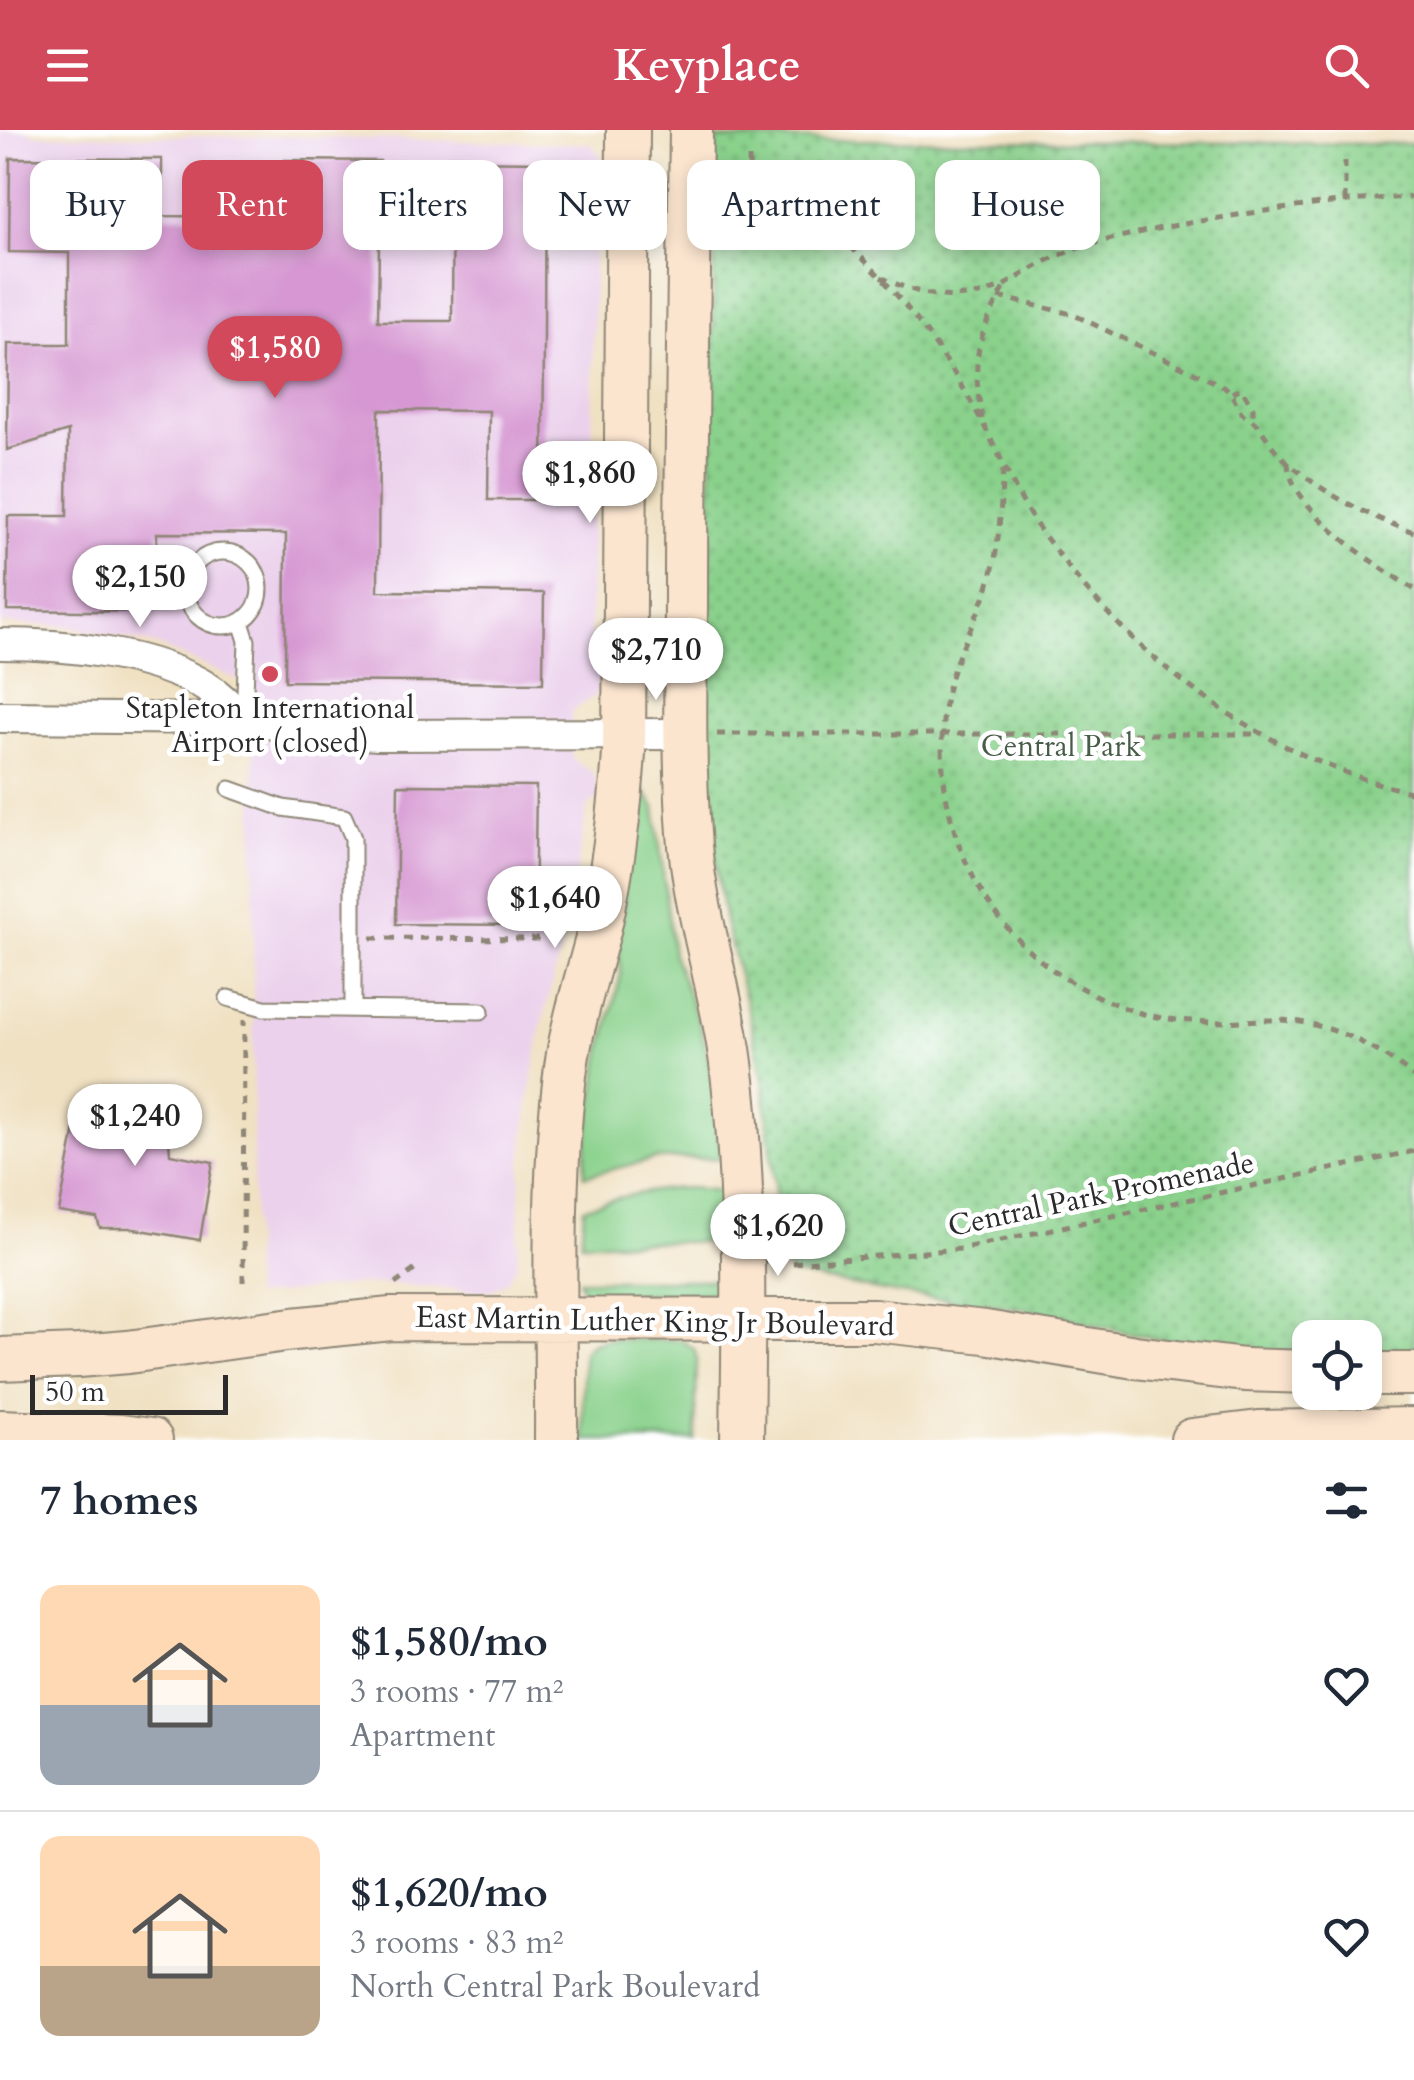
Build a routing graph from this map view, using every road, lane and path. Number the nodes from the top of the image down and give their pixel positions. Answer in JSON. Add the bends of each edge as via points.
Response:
{"nodes":[{"id":1,"x":628,"y":130,"type":"edge"},
{"id":2,"x":691,"y":130,"type":"edge"},
{"id":3,"x":749,"y":158,"type":"dead end"},
{"id":4,"x":1344,"y":160,"type":"dead end"},
{"id":5,"x":1414,"y":198,"type":"edge"},
{"id":6,"x":1345,"y":202,"type":"junction"},
{"id":7,"x":878,"y":276,"type":"junction"},
{"id":8,"x":1007,"y":284,"type":"junction"},
{"id":9,"x":1000,"y":297,"type":"junction"},
{"id":10,"x":1232,"y":392,"type":"junction"},
{"id":11,"x":1253,"y":420,"type":"junction"},
{"id":12,"x":982,"y":422,"type":"junction"},
{"id":13,"x":1288,"y":462,"type":"junction"},
{"id":14,"x":1003,"y":466,"type":"junction"},
{"id":15,"x":1414,"y":532,"type":"edge"},
{"id":16,"x":1414,"y":589,"type":"edge"},
{"id":17,"x":241,"y":622,"type":"junction"},
{"id":18,"x":0,"y":644,"type":"edge"},
{"id":19,"x":0,"y":717,"type":"edge"},
{"id":20,"x":244,"y":719,"type":"junction"},
{"id":21,"x":625,"y":733,"type":"junction"},
{"id":22,"x":686,"y":734,"type":"junction"},
{"id":23,"x":1264,"y":734,"type":"junction"},
{"id":24,"x":943,"y":735,"type":"junction"},
{"id":25,"x":230,"y":789,"type":"dead end"},
{"id":26,"x":1414,"y":793,"type":"edge"},
{"id":27,"x":352,"y":938,"type":"junction"},
{"id":28,"x":543,"y":939,"type":"dead end"},
{"id":29,"x":236,"y":1001,"type":"joint"},
{"id":30,"x":352,"y":1009,"type":"junction"},
{"id":31,"x":481,"y":1010,"type":"dead end"},
{"id":32,"x":1414,"y":1078,"type":"edge"},
{"id":33,"x":1414,"y":1150,"type":"edge"},
{"id":34,"x":794,"y":1264,"type":"dead end"},
{"id":35,"x":243,"y":1282,"type":"dead end"},
{"id":36,"x":743,"y":1318,"type":"junction"},
{"id":37,"x":557,"y":1319,"type":"junction"},
{"id":38,"x":0,"y":1359,"type":"edge"},
{"id":39,"x":1292,"y":1371,"type":"edge"},
{"id":40,"x":1385,"y":1374,"type":"edge"},
{"id":41,"x":0,"y":1431,"type":"edge"},
{"id":42,"x":1389,"y":1432,"type":"edge"},
{"id":43,"x":151,"y":1440,"type":"edge"},
{"id":44,"x":556,"y":1440,"type":"edge"},
{"id":45,"x":742,"y":1440,"type":"edge"},
{"id":46,"x":1192,"y":1440,"type":"edge"}],
"edges":[{"from":1,"to":21,"type":"main road"},
{"from":2,"to":22,"type":"main road"},
{"from":3,"to":7,"type":"path","via":[[750,182],[824,224]]},
{"from":4,"to":6,"type":"path"},
{"from":5,"to":6,"type":"path"},
{"from":6,"to":8,"type":"path","via":[[1135,234],[1079,248]]},
{"from":7,"to":8,"type":"path","via":[[929,295],[984,293]]},
{"from":7,"to":12,"type":"path","via":[[920,324]]},
{"from":8,"to":9,"type":"path"},
{"from":9,"to":10,"type":"path","via":[[1072,314]]},
{"from":9,"to":12,"type":"path","via":[[978,346]]},
{"from":10,"to":11,"type":"path","via":[[1242,414]]},
{"from":10,"to":11,"type":"path","via":[[1241,388]]},
{"from":11,"to":13,"type":"path"},
{"from":12,"to":14,"type":"path"},
{"from":13,"to":15,"type":"path","via":[[1356,508]]},
{"from":13,"to":16,"type":"path","via":[[1291,482],[1315,512]]},
{"from":14,"to":23,"type":"path","via":[[1080,584],[1128,636]]},
{"from":14,"to":24,"type":"path","via":[[996,561],[951,676]]},
{"from":17,"to":17,"type":"lane","via":[[257,604],[260,581],[247,560],[212,553],[187,578],[188,603],[204,622]]},
{"from":17,"to":20,"type":"lane","via":[[247,641]]},
{"from":18,"to":20,"type":"street","via":[[104,652],[169,670],[209,688]]},
{"from":19,"to":20,"type":"street"},
{"from":20,"to":21,"type":"street","via":[[378,734]]},
{"from":21,"to":22,"type":"street"},
{"from":21,"to":37,"type":"main road","via":[[619,824],[566,1064],[557,1155]]},
{"from":22,"to":24,"type":"path"},
{"from":22,"to":36,"type":"main road","via":[[692,873],[728,1046],[737,1125]]},
{"from":23,"to":24,"type":"path"},
{"from":23,"to":26,"type":"path","via":[[1344,772]]},
{"from":24,"to":32,"type":"path","via":[[944,791],[968,868],[1003,924],[1052,970],[1113,1004],[1168,1019],[1294,1021],[1323,1028],[1378,1051]]},
{"from":25,"to":27,"type":"lane","via":[[283,808],[344,816],[352,838]]},
{"from":27,"to":28,"type":"path"},
{"from":27,"to":30,"type":"lane"},
{"from":29,"to":30,"type":"lane","via":[[264,1008]]},
{"from":29,"to":35,"type":"path"},
{"from":30,"to":31,"type":"lane"},
{"from":33,"to":34,"type":"path","name":"Central Park Promenade","via":[[960,1249]]},
{"from":36,"to":37,"type":"main road","name":"East Martin Luther King Jr Boulevard"},
{"from":36,"to":39,"type":"main road","name":"East Martin Luther King Jr Boulevard","via":[[874,1320]]},
{"from":36,"to":45,"type":"main road"},
{"from":37,"to":38,"type":"main road","name":"East Martin Luther King Jr Boulevard","via":[[375,1320],[128,1352]]},
{"from":37,"to":44,"type":"main road"},
{"from":40,"to":42,"type":"street"},
{"from":41,"to":43,"type":"main road"},
{"from":42,"to":46,"type":"main road","via":[[1259,1432]]}]}
